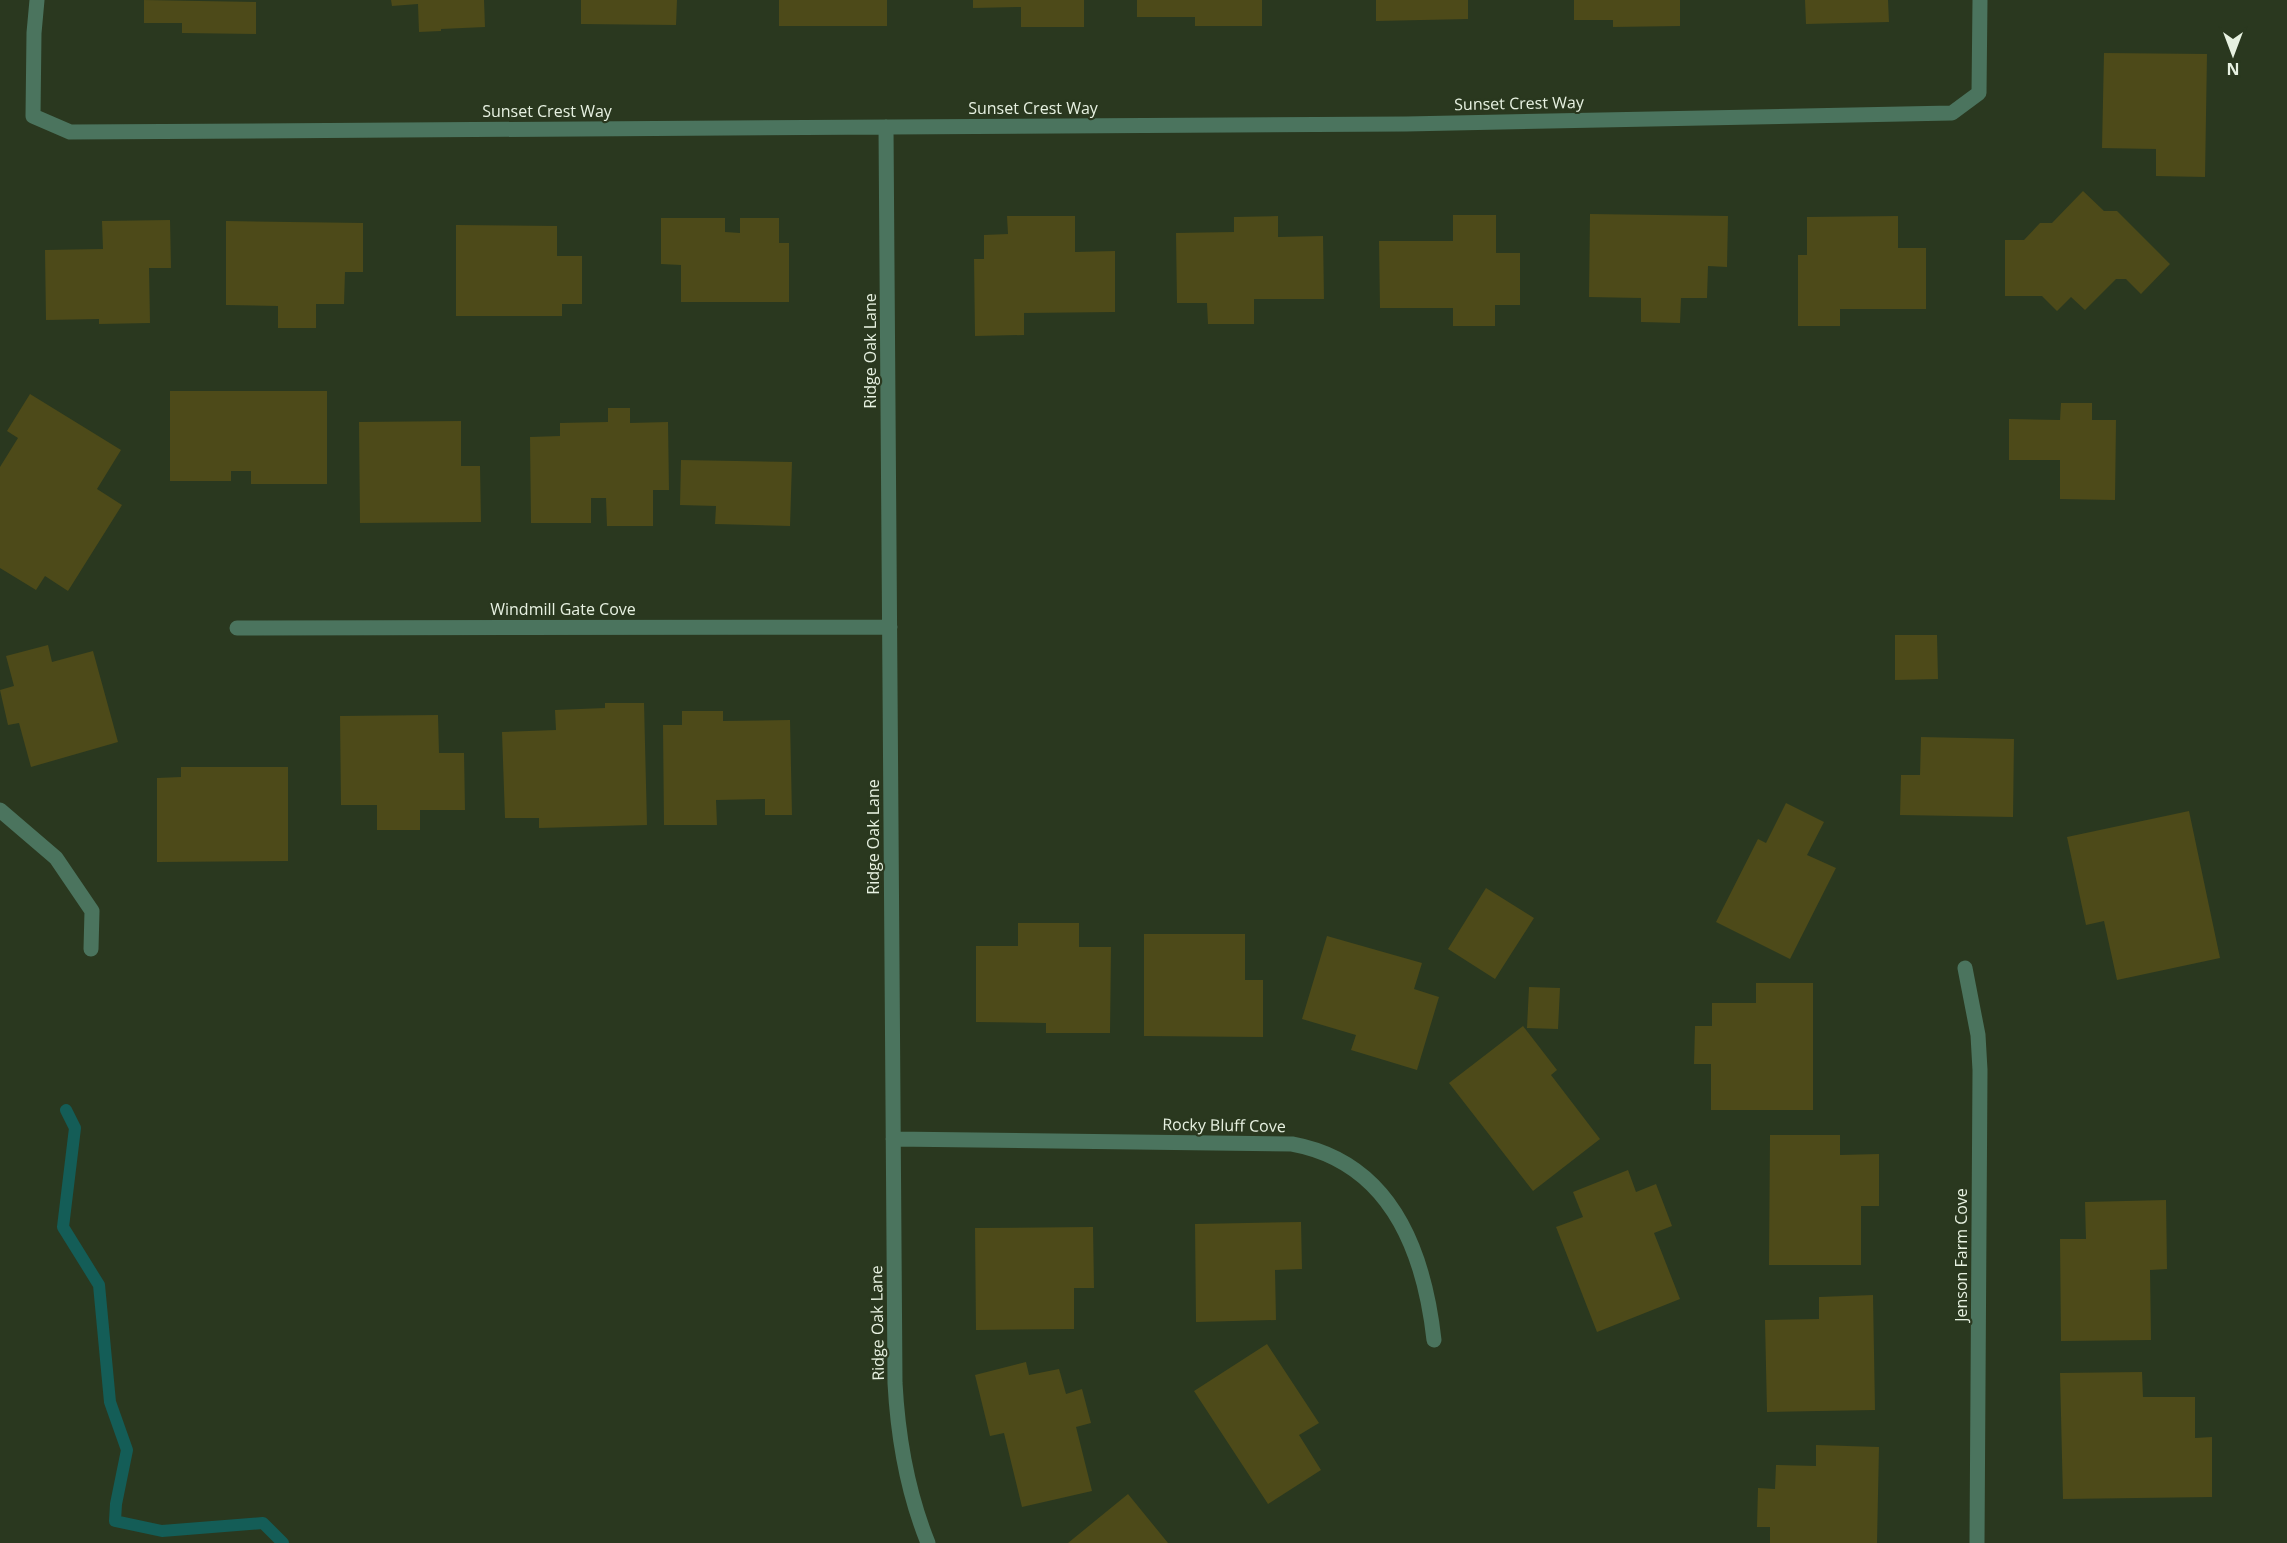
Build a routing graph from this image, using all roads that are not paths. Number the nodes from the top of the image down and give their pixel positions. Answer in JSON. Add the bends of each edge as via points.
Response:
{"nodes":[{"id":1,"x":37,"y":0,"type":"edge"},
{"id":2,"x":1980,"y":0,"type":"edge"},
{"id":3,"x":886,"y":127,"type":"junction"},
{"id":4,"x":890,"y":627,"type":"junction"},
{"id":5,"x":237,"y":628,"type":"dead end"},
{"id":6,"x":0,"y":810,"type":"edge"},
{"id":7,"x":91,"y":949,"type":"dead end"},
{"id":8,"x":1965,"y":968,"type":"dead end"},
{"id":9,"x":893,"y":1138,"type":"junction"},
{"id":10,"x":1434,"y":1340,"type":"dead end"},
{"id":11,"x":928,"y":1543,"type":"edge"},
{"id":12,"x":1977,"y":1543,"type":"edge"}],
"edges":[{"from":1,"to":3,"type":"street","name":"Sunset Crest Way","via":[[33,116],[70,132]]},
{"from":2,"to":3,"type":"street","name":"Sunset Crest Way","via":[[1979,93],[1953,112],[1418,124]]},
{"from":3,"to":4,"type":"street","name":"Ridge Oak Lane"},
{"from":4,"to":5,"type":"street","name":"Windmill Gate Cove"},
{"from":4,"to":9,"type":"street","name":"Ridge Oak Lane"},
{"from":6,"to":7,"type":"street","via":[[56,858],[92,911]]},
{"from":8,"to":12,"type":"street","name":"Jenson Farm Cove","via":[[1978,1035],[1980,1070]]},
{"from":9,"to":10,"type":"street","name":"Rocky Bluff Cove","via":[[1292,1143],[1331,1154],[1371,1181],[1389,1203],[1421,1270]]},
{"from":9,"to":11,"type":"street","name":"Ridge Oak Lane","via":[[898,1429],[906,1475]]}]}
